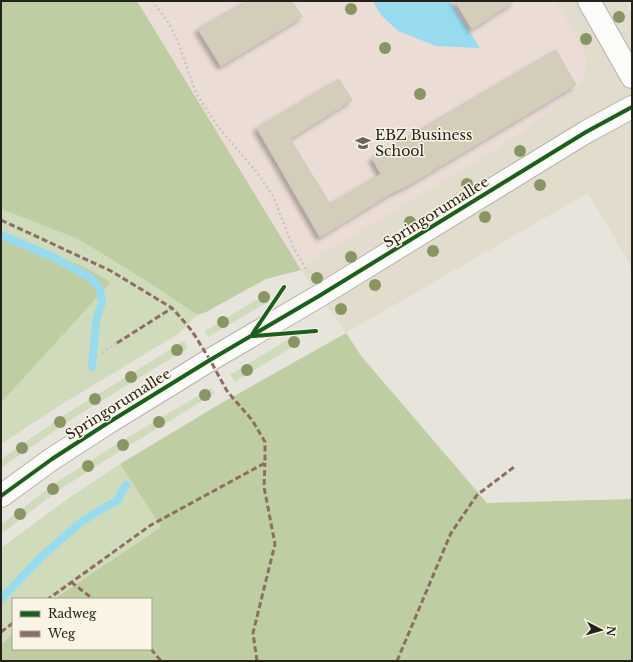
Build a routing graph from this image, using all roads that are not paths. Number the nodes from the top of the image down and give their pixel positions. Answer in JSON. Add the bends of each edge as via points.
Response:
{"nodes":[{"id":1,"x":590,"y":1,"type":"edge"},
{"id":2,"x":632,"y":77,"type":"edge"},
{"id":3,"x":632,"y":107,"type":"edge"},
{"id":4,"x":1,"y":496,"type":"edge"}],
"edges":[{"from":1,"to":2,"type":"street"},
{"from":3,"to":4,"type":"street","name":"Springorumallee","via":[[579,136],[106,424]]}]}
